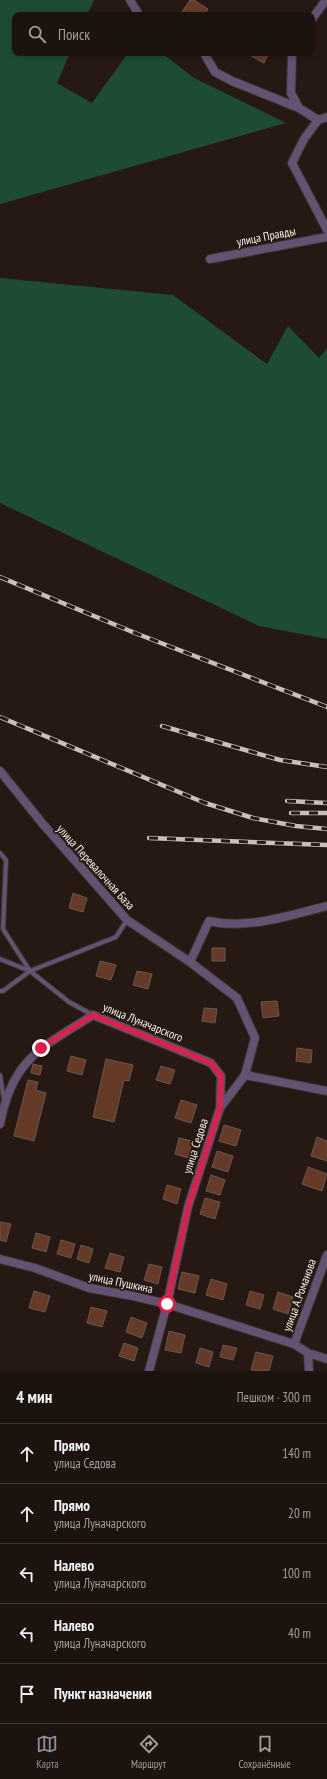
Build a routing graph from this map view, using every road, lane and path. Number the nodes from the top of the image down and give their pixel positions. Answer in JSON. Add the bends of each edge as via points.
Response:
{"nodes":[{"id":1,"x":130,"y":0,"type":"edge"},
{"id":2,"x":326,"y":0,"type":"edge"},
{"id":3,"x":137,"y":12,"type":"edge"},
{"id":4,"x":315,"y":15,"type":"edge"},
{"id":5,"x":206,"y":56,"type":"edge"},
{"id":6,"x":292,"y":56,"type":"edge"},
{"id":7,"x":299,"y":108,"type":"junction"},
{"id":8,"x":327,"y":117,"type":"edge"},
{"id":9,"x":318,"y":120,"type":"junction"},
{"id":10,"x":327,"y":230,"type":"edge"},
{"id":11,"x":327,"y":237,"type":"edge"},
{"id":12,"x":210,"y":260,"type":"dead end"},
{"id":13,"x":0,"y":771,"type":"edge"},
{"id":14,"x":0,"y":853,"type":"edge"},
{"id":15,"x":327,"y":906,"type":"edge"},
{"id":16,"x":128,"y":920,"type":"junction"},
{"id":17,"x":0,"y":959,"type":"edge"},
{"id":18,"x":190,"y":962,"type":"junction"},
{"id":19,"x":30,"y":971,"type":"junction"},
{"id":20,"x":0,"y":991,"type":"edge"},
{"id":21,"x":93,"y":1015,"type":"junction"},
{"id":22,"x":0,"y":1075,"type":"edge"},
{"id":23,"x":245,"y":1075,"type":"junction"},
{"id":24,"x":327,"y":1091,"type":"edge"},
{"id":25,"x":2,"y":1099,"type":"edge"},
{"id":26,"x":220,"y":1108,"type":"junction"},
{"id":27,"x":0,"y":1124,"type":"edge"},
{"id":28,"x":327,"y":1254,"type":"edge"},
{"id":29,"x":0,"y":1259,"type":"edge"},
{"id":30,"x":167,"y":1304,"type":"junction"},
{"id":31,"x":294,"y":1344,"type":"junction"},
{"id":32,"x":308,"y":1353,"type":"junction"},
{"id":33,"x":327,"y":1359,"type":"edge"},
{"id":34,"x":149,"y":1371,"type":"edge"},
{"id":35,"x":309,"y":1371,"type":"edge"}],
"edges":[{"from":1,"to":3,"type":"street"},
{"from":2,"to":4,"type":"street"},
{"from":5,"to":7,"type":"street","via":[[215,72]]},
{"from":6,"to":7,"type":"street","via":[[292,93]]},
{"from":7,"to":9,"type":"street"},
{"from":8,"to":9,"type":"street"},
{"from":9,"to":10,"type":"street","via":[[304,139],[292,163]]},
{"from":11,"to":12,"type":"street","name":"улица Правды"},
{"from":13,"to":16,"type":"street","name":"улица Перевалочная База","via":[[42,823]]},
{"from":14,"to":19,"type":"lane","via":[[6,860],[3,929]]},
{"from":15,"to":18,"type":"street","via":[[261,922],[220,924],[209,921]]},
{"from":16,"to":18,"type":"street","name":"улица Перевалочная База"},
{"from":16,"to":19,"type":"lane","via":[[116,937]]},
{"from":17,"to":19,"type":"lane"},
{"from":18,"to":23,"type":"street","name":"улица Седова","via":[[237,998],[255,1038]]},
{"from":19,"to":20,"type":"lane"},
{"from":19,"to":21,"type":"lane","via":[[69,1002]]},
{"from":21,"to":25,"type":"street","name":"улица Луначарского","via":[[41,1048],[20,1069]]},
{"from":21,"to":26,"type":"street","name":"улица Луначарского","via":[[211,1063],[221,1076]]},
{"from":22,"to":25,"type":"lane"},
{"from":23,"to":24,"type":"street"},
{"from":23,"to":26,"type":"street","name":"улица Седова"},
{"from":25,"to":27,"type":"street","name":"улица Луначарского"},
{"from":26,"to":30,"type":"street","name":"улица Седова","via":[[188,1208]]},
{"from":28,"to":31,"type":"street","name":"улица А.Романова"},
{"from":29,"to":30,"type":"street","name":"улица Пушкина","via":[[35,1268],[89,1288]]},
{"from":30,"to":31,"type":"street","name":"улица Пушкина"},
{"from":30,"to":34,"type":"street","name":"улица Седова"},
{"from":31,"to":32,"type":"street","name":"улица Пушкина"},
{"from":32,"to":33,"type":"street","name":"улица Пушкина"},
{"from":32,"to":35,"type":"street"}]}
